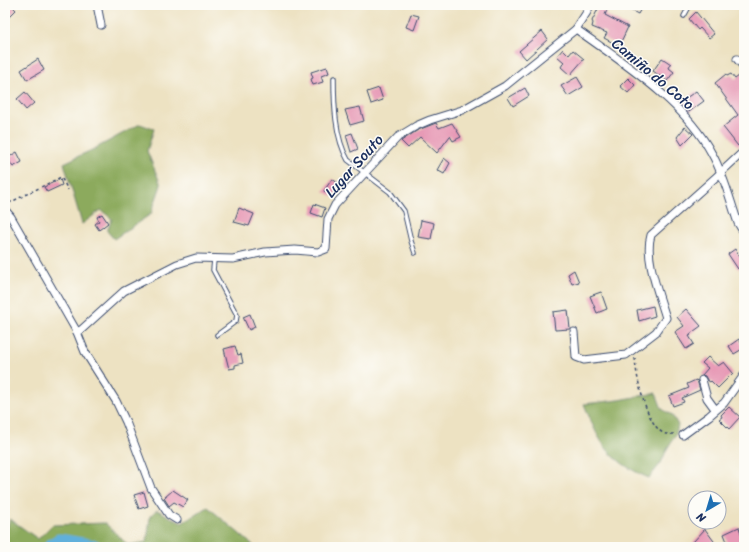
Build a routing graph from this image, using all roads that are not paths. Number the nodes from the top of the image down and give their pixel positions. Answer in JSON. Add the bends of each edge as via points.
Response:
{"nodes":[{"id":1,"x":97,"y":5,"type":"edge"},
{"id":2,"x":590,"y":5,"type":"edge"},
{"id":3,"x":690,"y":5,"type":"edge"},
{"id":4,"x":684,"y":16,"type":"dead end"},
{"id":5,"x":101,"y":25,"type":"dead end"},
{"id":6,"x":576,"y":29,"type":"junction"},
{"id":7,"x":737,"y":59,"type":"dead end"},
{"id":8,"x":744,"y":67,"type":"edge"},
{"id":9,"x":334,"y":78,"type":"dead end"},
{"id":10,"x":744,"y":151,"type":"edge"},
{"id":11,"x":364,"y":172,"type":"junction"},
{"id":12,"x":720,"y":173,"type":"junction"},
{"id":13,"x":5,"y":210,"type":"edge"},
{"id":14,"x":744,"y":233,"type":"edge"},
{"id":15,"x":415,"y":253,"type":"dead end"},
{"id":16,"x":214,"y":260,"type":"junction"},
{"id":17,"x":77,"y":332,"type":"junction"},
{"id":18,"x":574,"y":332,"type":"dead end"},
{"id":19,"x":217,"y":335,"type":"dead end"},
{"id":20,"x":744,"y":375,"type":"edge"},
{"id":21,"x":702,"y":380,"type":"dead end"},
{"id":22,"x":716,"y":409,"type":"junction"},
{"id":23,"x":683,"y":435,"type":"road end"},
{"id":24,"x":177,"y":520,"type":"dead end"}],
"edges":[{"from":1,"to":5,"type":"street"},
{"from":2,"to":6,"type":"street","name":"Lugar Souto"},
{"from":3,"to":4,"type":"lane"},
{"from":6,"to":11,"type":"street","name":"Lugar Souto","via":[[505,86],[462,110],[430,120],[398,137]]},
{"from":6,"to":12,"type":"street","name":"Camiño do Coto","via":[[672,103],[702,137]]},
{"from":7,"to":8,"type":"street"},
{"from":9,"to":11,"type":"lane","via":[[334,101],[344,153],[348,160]]},
{"from":10,"to":12,"type":"street"},
{"from":11,"to":15,"type":"lane","via":[[390,192],[404,211]]},
{"from":11,"to":16,"type":"street","name":"Lugar Souto","via":[[335,205],[328,219],[326,249],[318,252],[265,252]]},
{"from":12,"to":14,"type":"street","name":"Camiño do Coto"},
{"from":12,"to":18,"type":"street","via":[[651,235],[649,248],[652,268],[666,318],[656,332],[626,355],[584,360],[576,357]]},
{"from":13,"to":17,"type":"street"},
{"from":16,"to":17,"type":"street","name":"Lugar Souto","via":[[196,258],[177,264],[124,291]]},
{"from":16,"to":19,"type":"lane","via":[[213,270],[237,315],[236,321]]},
{"from":17,"to":24,"type":"street","via":[[85,352],[116,401],[132,436],[150,488],[169,515]]},
{"from":20,"to":22,"type":"street","via":[[724,403]]},
{"from":21,"to":22,"type":"street","via":[[707,398]]},
{"from":22,"to":23,"type":"street"}]}
